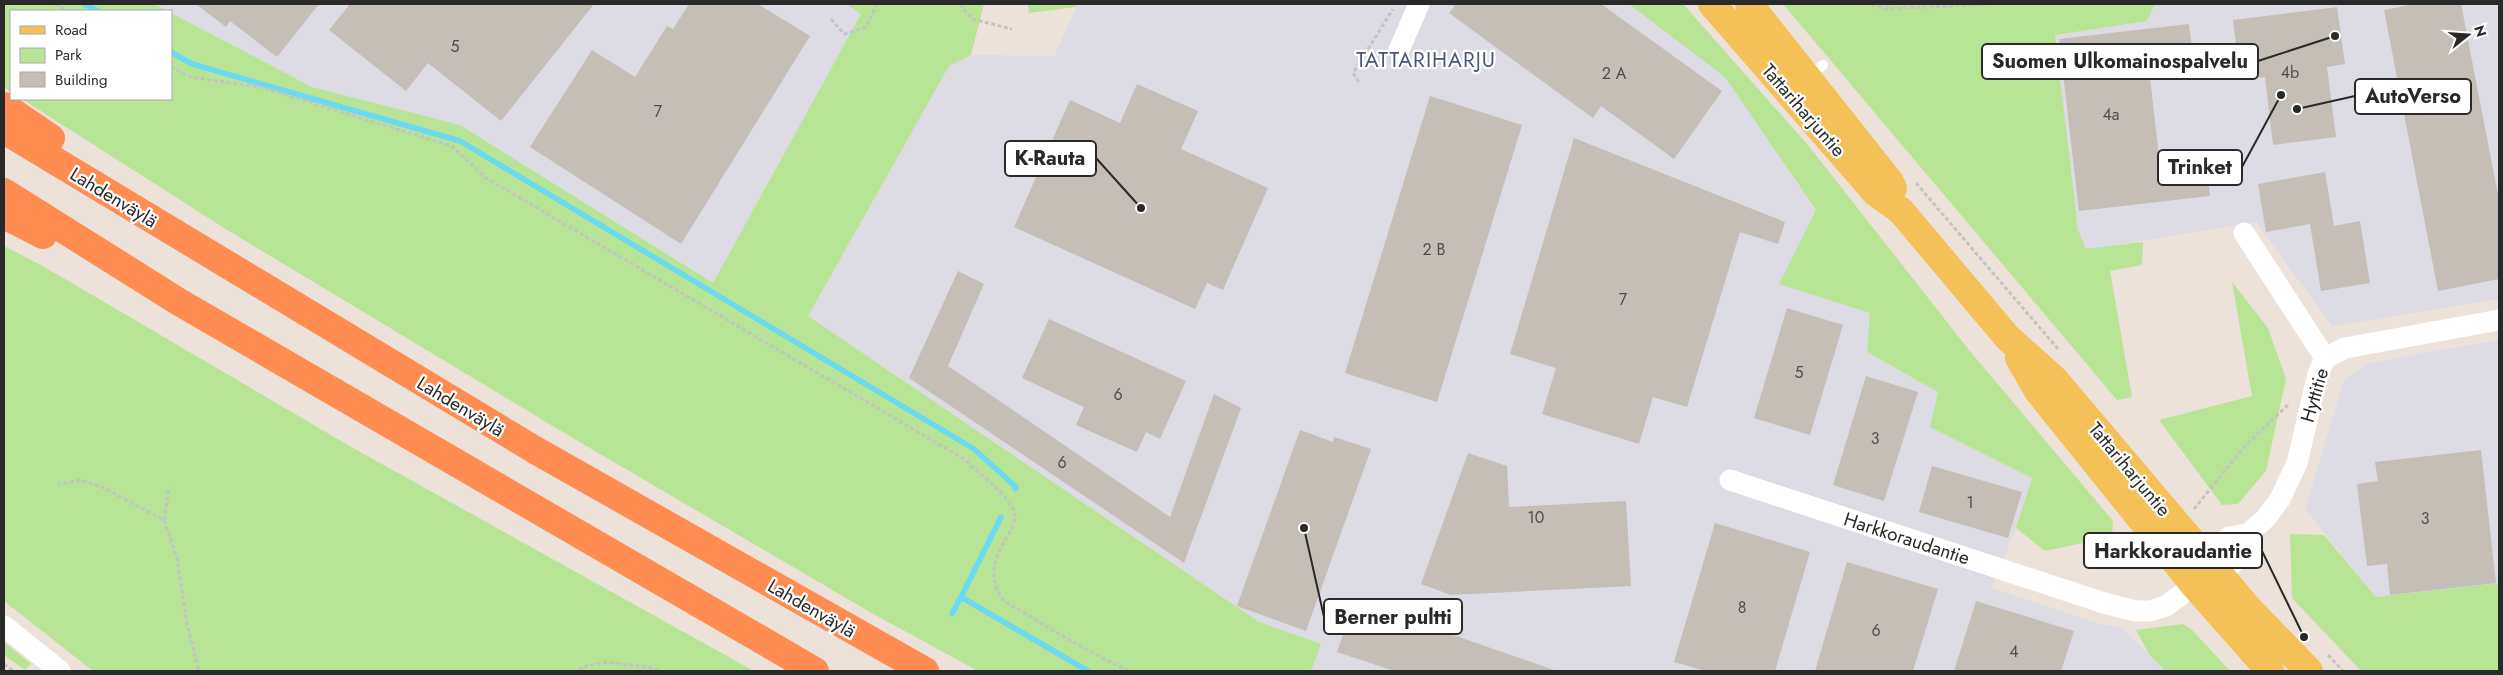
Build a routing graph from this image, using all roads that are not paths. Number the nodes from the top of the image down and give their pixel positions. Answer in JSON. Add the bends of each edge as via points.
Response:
{"nodes":[{"id":1,"x":1419,"y":4,"type":"edge"},
{"id":2,"x":1712,"y":4,"type":"edge"},
{"id":3,"x":1749,"y":4,"type":"edge"},
{"id":4,"x":1399,"y":50,"type":"dead end"},
{"id":5,"x":1803,"y":81,"type":"junction"},
{"id":6,"x":4,"y":106,"type":"edge"},
{"id":7,"x":4,"y":130,"type":"edge"},
{"id":8,"x":4,"y":192,"type":"edge"},
{"id":9,"x":4,"y":215,"type":"edge"},
{"id":10,"x":2244,"y":232,"type":"dead end"},
{"id":11,"x":179,"y":302,"type":"junction"},
{"id":12,"x":2499,"y":320,"type":"edge"},
{"id":13,"x":338,"y":332,"type":"junction"},
{"id":14,"x":2007,"y":337,"type":"junction"},
{"id":15,"x":2325,"y":358,"type":"junction"},
{"id":16,"x":1730,"y":480,"type":"dead end"},
{"id":17,"x":2212,"y":566,"type":"junction"},
{"id":18,"x":2194,"y":585,"type":"junction"},
{"id":19,"x":4,"y":626,"type":"edge"},
{"id":20,"x":60,"y":671,"type":"edge"},
{"id":21,"x":815,"y":671,"type":"edge"},
{"id":22,"x":925,"y":671,"type":"edge"},
{"id":23,"x":2270,"y":671,"type":"edge"},
{"id":24,"x":2309,"y":671,"type":"edge"}],
"edges":[{"from":1,"to":4,"type":"street"},
{"from":2,"to":5,"type":"main road","name":"Tattariharjuntie"},
{"from":3,"to":5,"type":"main road","name":"Tattariharjuntie"},
{"from":5,"to":14,"type":"main road","name":"Tattariharjuntie","via":[[1876,193],[1901,211]]},
{"from":6,"to":13,"type":"highway"},
{"from":7,"to":13,"type":"highway","name":"Lahdenväylä"},
{"from":8,"to":11,"type":"highway"},
{"from":9,"to":11,"type":"highway"},
{"from":10,"to":15,"type":"street"},
{"from":11,"to":21,"type":"highway"},
{"from":12,"to":15,"type":"street","name":"Hyttitie","via":[[2345,348]]},
{"from":13,"to":22,"type":"highway","name":"Lahdenväylä","via":[[535,450]]},
{"from":14,"to":17,"type":"main road","name":"Tattariharjuntie","via":[[2055,380]]},
{"from":14,"to":18,"type":"main road","name":"Tattariharjuntie","via":[[2038,391]]},
{"from":15,"to":17,"type":"street","name":"Hyttitie","via":[[2318,374],[2297,463],[2280,499],[2248,534],[2244,553]]},
{"from":16,"to":18,"type":"street","name":"Harkkoraudantie","via":[[2135,611],[2166,606]]},
{"from":17,"to":18,"type":"street","name":"Hyttitie"},
{"from":17,"to":24,"type":"main road","name":"Tattariharjuntie"},
{"from":18,"to":23,"type":"main road","name":"Tattariharjuntie"},
{"from":19,"to":20,"type":"street"}]}
